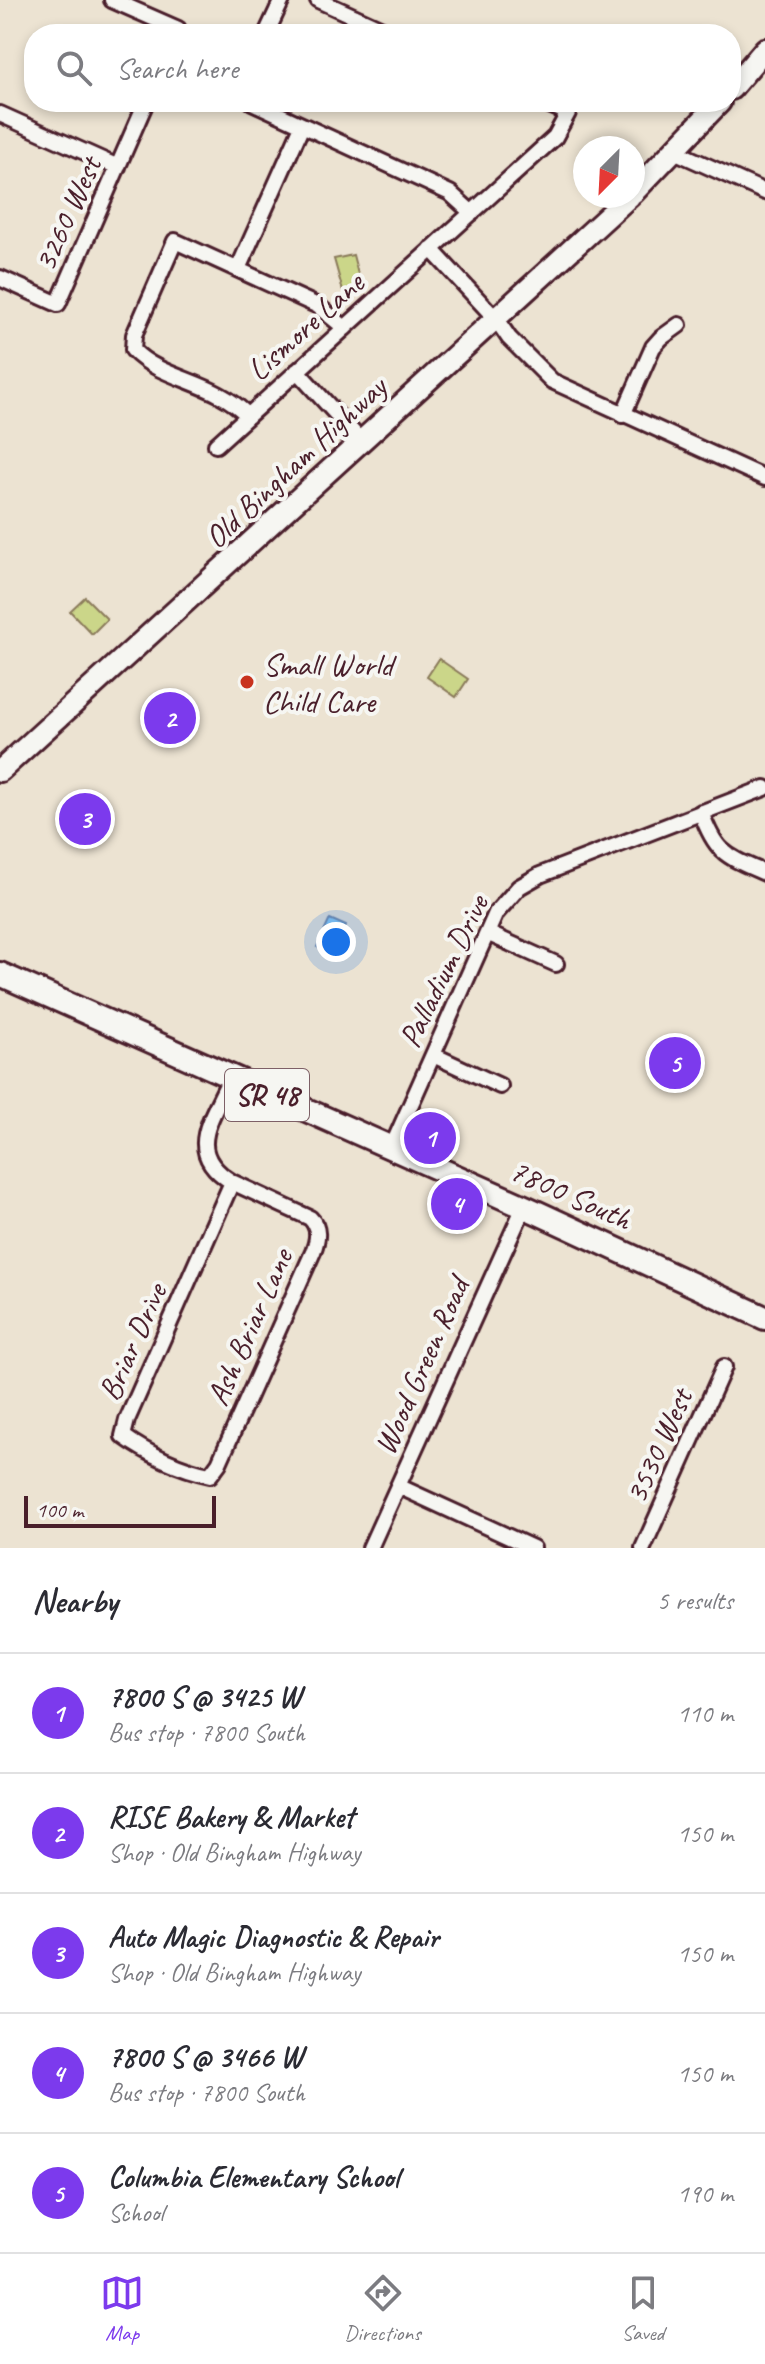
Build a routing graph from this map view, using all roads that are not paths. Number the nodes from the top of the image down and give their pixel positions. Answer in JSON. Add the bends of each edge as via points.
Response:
{"nodes":[{"id":1,"x":112,"y":0,"type":"edge"},
{"id":2,"x":282,"y":0,"type":"edge"},
{"id":3,"x":318,"y":0,"type":"edge"},
{"id":4,"x":161,"y":24,"type":"edge"},
{"id":5,"x":271,"y":24,"type":"edge"},
{"id":6,"x":371,"y":24,"type":"edge"},
{"id":7,"x":765,"y":49,"type":"edge"},
{"id":8,"x":741,"y":77,"type":"edge"},
{"id":9,"x":142,"y":112,"type":"edge"},
{"id":10,"x":273,"y":112,"type":"edge"},
{"id":11,"x":566,"y":112,"type":"edge"},
{"id":12,"x":711,"y":112,"type":"edge"},
{"id":13,"x":0,"y":114,"type":"edge"},
{"id":14,"x":302,"y":126,"type":"junction"},
{"id":15,"x":674,"y":151,"type":"junction"},
{"id":16,"x":118,"y":167,"type":"junction"},
{"id":17,"x":645,"y":181,"type":"edge"},
{"id":18,"x":765,"y":192,"type":"edge"},
{"id":19,"x":618,"y":208,"type":"edge"},
{"id":20,"x":472,"y":213,"type":"junction"},
{"id":21,"x":431,"y":249,"type":"junction"},
{"id":22,"x":238,"y":269,"type":"junction"},
{"id":23,"x":0,"y":278,"type":"edge"},
{"id":24,"x":496,"y":319,"type":"junction"},
{"id":25,"x":679,"y":325,"type":"dead end"},
{"id":26,"x":345,"y":328,"type":"junction"},
{"id":27,"x":297,"y":371,"type":"junction"},
{"id":28,"x":623,"y":415,"type":"junction"},
{"id":29,"x":248,"y":416,"type":"junction"},
{"id":30,"x":361,"y":441,"type":"junction"},
{"id":31,"x":216,"y":445,"type":"dead end"},
{"id":32,"x":765,"y":478,"type":"edge"},
{"id":33,"x":0,"y":771,"type":"edge"},
{"id":34,"x":765,"y":788,"type":"edge"},
{"id":35,"x":701,"y":812,"type":"junction"},
{"id":36,"x":765,"y":873,"type":"edge"},
{"id":37,"x":487,"y":933,"type":"junction"},
{"id":38,"x":556,"y":964,"type":"dead end"},
{"id":39,"x":0,"y":974,"type":"edge"},
{"id":40,"x":433,"y":1055,"type":"junction"},
{"id":41,"x":230,"y":1078,"type":"junction"},
{"id":42,"x":500,"y":1086,"type":"dead end"},
{"id":43,"x":391,"y":1149,"type":"junction"},
{"id":44,"x":232,"y":1182,"type":"junction"},
{"id":45,"x":524,"y":1207,"type":"junction"},
{"id":46,"x":765,"y":1318,"type":"edge"},
{"id":47,"x":724,"y":1367,"type":"dead end"},
{"id":48,"x":210,"y":1475,"type":"joint"},
{"id":49,"x":398,"y":1486,"type":"junction"},
{"id":50,"x":370,"y":1548,"type":"edge"},
{"id":51,"x":533,"y":1548,"type":"edge"},
{"id":52,"x":643,"y":1548,"type":"edge"}],
"edges":[{"from":1,"to":4,"type":"street"},
{"from":2,"to":5,"type":"street"},
{"from":3,"to":6,"type":"street"},
{"from":7,"to":8,"type":"street"},
{"from":9,"to":16,"type":"street","name":"3260 West"},
{"from":10,"to":14,"type":"street"},
{"from":11,"to":20,"type":"street","name":"Lismore Lane","via":[[555,137]]},
{"from":12,"to":15,"type":"street","name":"Old Bingham Highway"},
{"from":13,"to":16,"type":"street"},
{"from":14,"to":20,"type":"street","via":[[450,193]]},
{"from":14,"to":22,"type":"street"},
{"from":15,"to":17,"type":"street","name":"Old Bingham Highway"},
{"from":15,"to":18,"type":"street"},
{"from":16,"to":23,"type":"street","name":"3260 West","via":[[58,304]]},
{"from":19,"to":24,"type":"street","name":"Old Bingham Highway"},
{"from":20,"to":21,"type":"street","name":"Lismore Lane"},
{"from":21,"to":24,"type":"street"},
{"from":21,"to":26,"type":"street","name":"Lismore Lane"},
{"from":22,"to":26,"type":"street","via":[[318,306]]},
{"from":22,"to":29,"type":"street","via":[[175,241],[134,335],[133,350],[230,399]]},
{"from":24,"to":28,"type":"street","via":[[552,381]]},
{"from":24,"to":30,"type":"street","name":"Old Bingham Highway"},
{"from":25,"to":28,"type":"street","via":[[653,347]]},
{"from":26,"to":27,"type":"street","name":"Lismore Lane"},
{"from":27,"to":29,"type":"street","name":"Lismore Lane"},
{"from":27,"to":30,"type":"street"},
{"from":28,"to":32,"type":"street"},
{"from":29,"to":31,"type":"street","name":"Lismore Lane"},
{"from":30,"to":33,"type":"street","name":"Old Bingham Highway"},
{"from":34,"to":35,"type":"street","name":"Palladium Drive"},
{"from":35,"to":36,"type":"street","via":[[715,844]]},
{"from":35,"to":37,"type":"street","name":"Palladium Drive","via":[[529,880],[502,904]]},
{"from":37,"to":38,"type":"street"},
{"from":37,"to":40,"type":"street","name":"Palladium Drive"},
{"from":39,"to":41,"type":"main road","name":"7800 South","number":"SR 48"},
{"from":40,"to":42,"type":"street"},
{"from":40,"to":43,"type":"street","name":"Palladium Drive"},
{"from":41,"to":43,"type":"main road","name":"7800 South","number":"SR 48"},
{"from":41,"to":44,"type":"street","name":"Ash Briar Lane","via":[[204,1144],[210,1165]]},
{"from":43,"to":45,"type":"main road","name":"7800 South","number":"SR 48"},
{"from":44,"to":48,"type":"street","name":"Ash Briar Lane","via":[[303,1214],[314,1223],[318,1236]]},
{"from":44,"to":48,"type":"street","name":"Briar Drive","via":[[123,1436]]},
{"from":45,"to":46,"type":"main road","name":"7800 South","number":"SR 48"},
{"from":45,"to":49,"type":"street","name":"Wood Green Road"},
{"from":47,"to":52,"type":"street","name":"3530 West"},
{"from":49,"to":50,"type":"street","name":"Wood Green Road"},
{"from":49,"to":51,"type":"street"}]}
